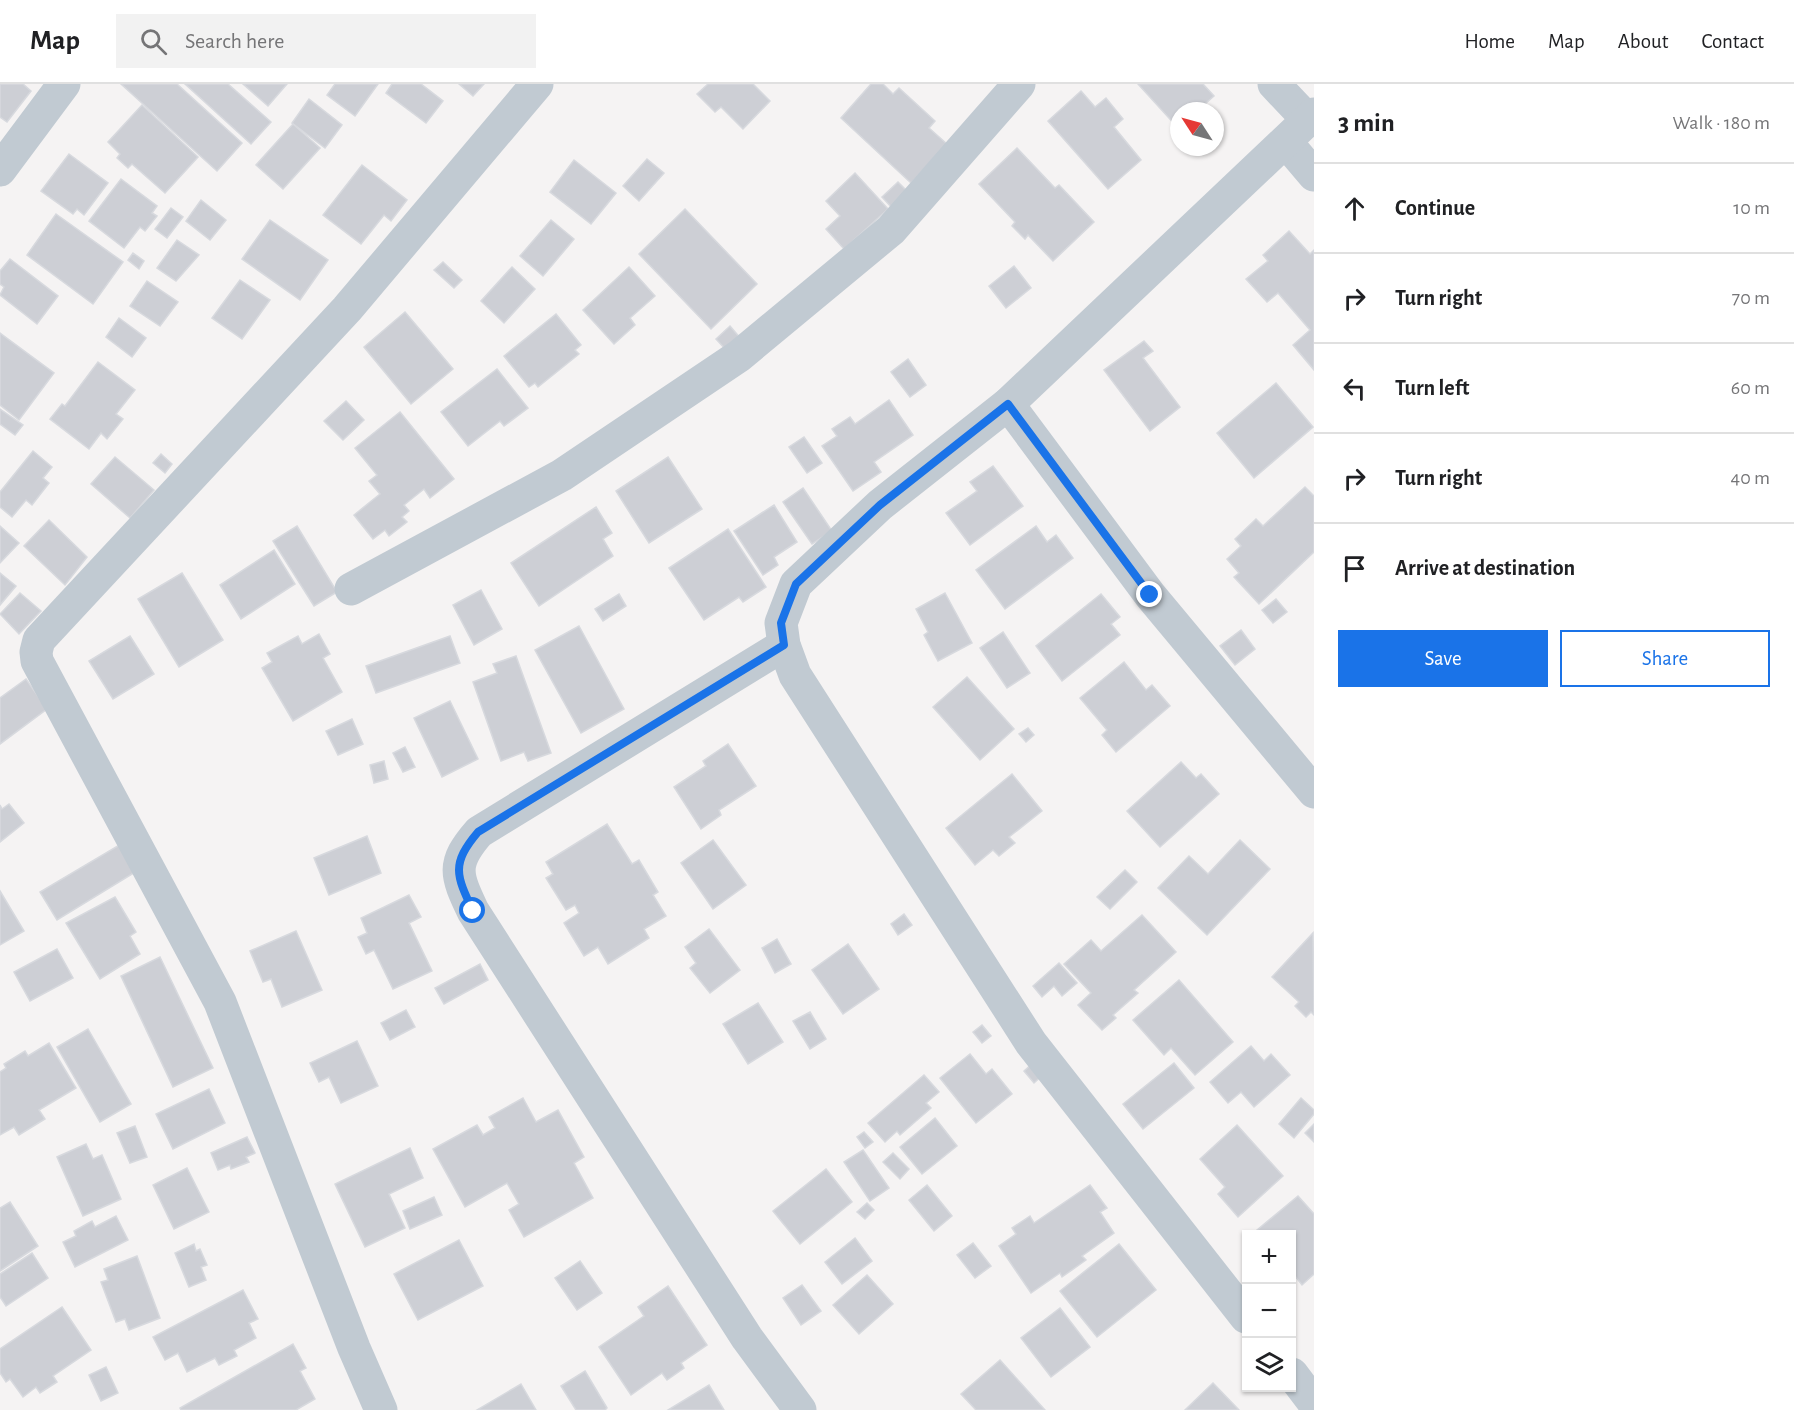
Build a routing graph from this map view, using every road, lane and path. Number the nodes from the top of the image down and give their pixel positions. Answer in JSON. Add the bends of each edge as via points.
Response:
{"nodes":[{"id":1,"x":64,"y":84,"type":"edge"},
{"id":2,"x":537,"y":84,"type":"edge"},
{"id":3,"x":1019,"y":84,"type":"edge"},
{"id":4,"x":1274,"y":84,"type":"edge"},
{"id":5,"x":1303,"y":125,"type":"edge"},
{"id":6,"x":0,"y":171,"type":"edge"},
{"id":7,"x":1314,"y":175,"type":"edge"},
{"id":8,"x":1008,"y":404,"type":"junction"},
{"id":9,"x":351,"y":589,"type":"dead end"},
{"id":10,"x":784,"y":645,"type":"junction"},
{"id":11,"x":1314,"y":792,"type":"edge"},
{"id":12,"x":1242,"y":1312,"type":"edge"},
{"id":13,"x":1296,"y":1379,"type":"edge"},
{"id":14,"x":1314,"y":1403,"type":"edge"},
{"id":15,"x":381,"y":1410,"type":"edge"},
{"id":16,"x":800,"y":1410,"type":"edge"}],
"edges":[{"from":1,"to":6,"type":"street"},
{"from":2,"to":15,"type":"street","via":[[347,309],[39,640],[36,652],[36,661],[220,1002]]},
{"from":3,"to":9,"type":"street","via":[[891,230],[739,356],[562,476]]},
{"from":4,"to":5,"type":"street"},
{"from":5,"to":7,"type":"street"},
{"from":5,"to":8,"type":"street"},
{"from":8,"to":10,"type":"street","via":[[880,505],[796,584],[781,623]]},
{"from":8,"to":11,"type":"street","via":[[1150,595]]},
{"from":10,"to":12,"type":"street","via":[[795,675],[818,713],[1031,1043]]},
{"from":10,"to":16,"type":"street","via":[[478,832],[463,850],[458,879],[473,911],[741,1328]]},
{"from":13,"to":14,"type":"street"}]}
